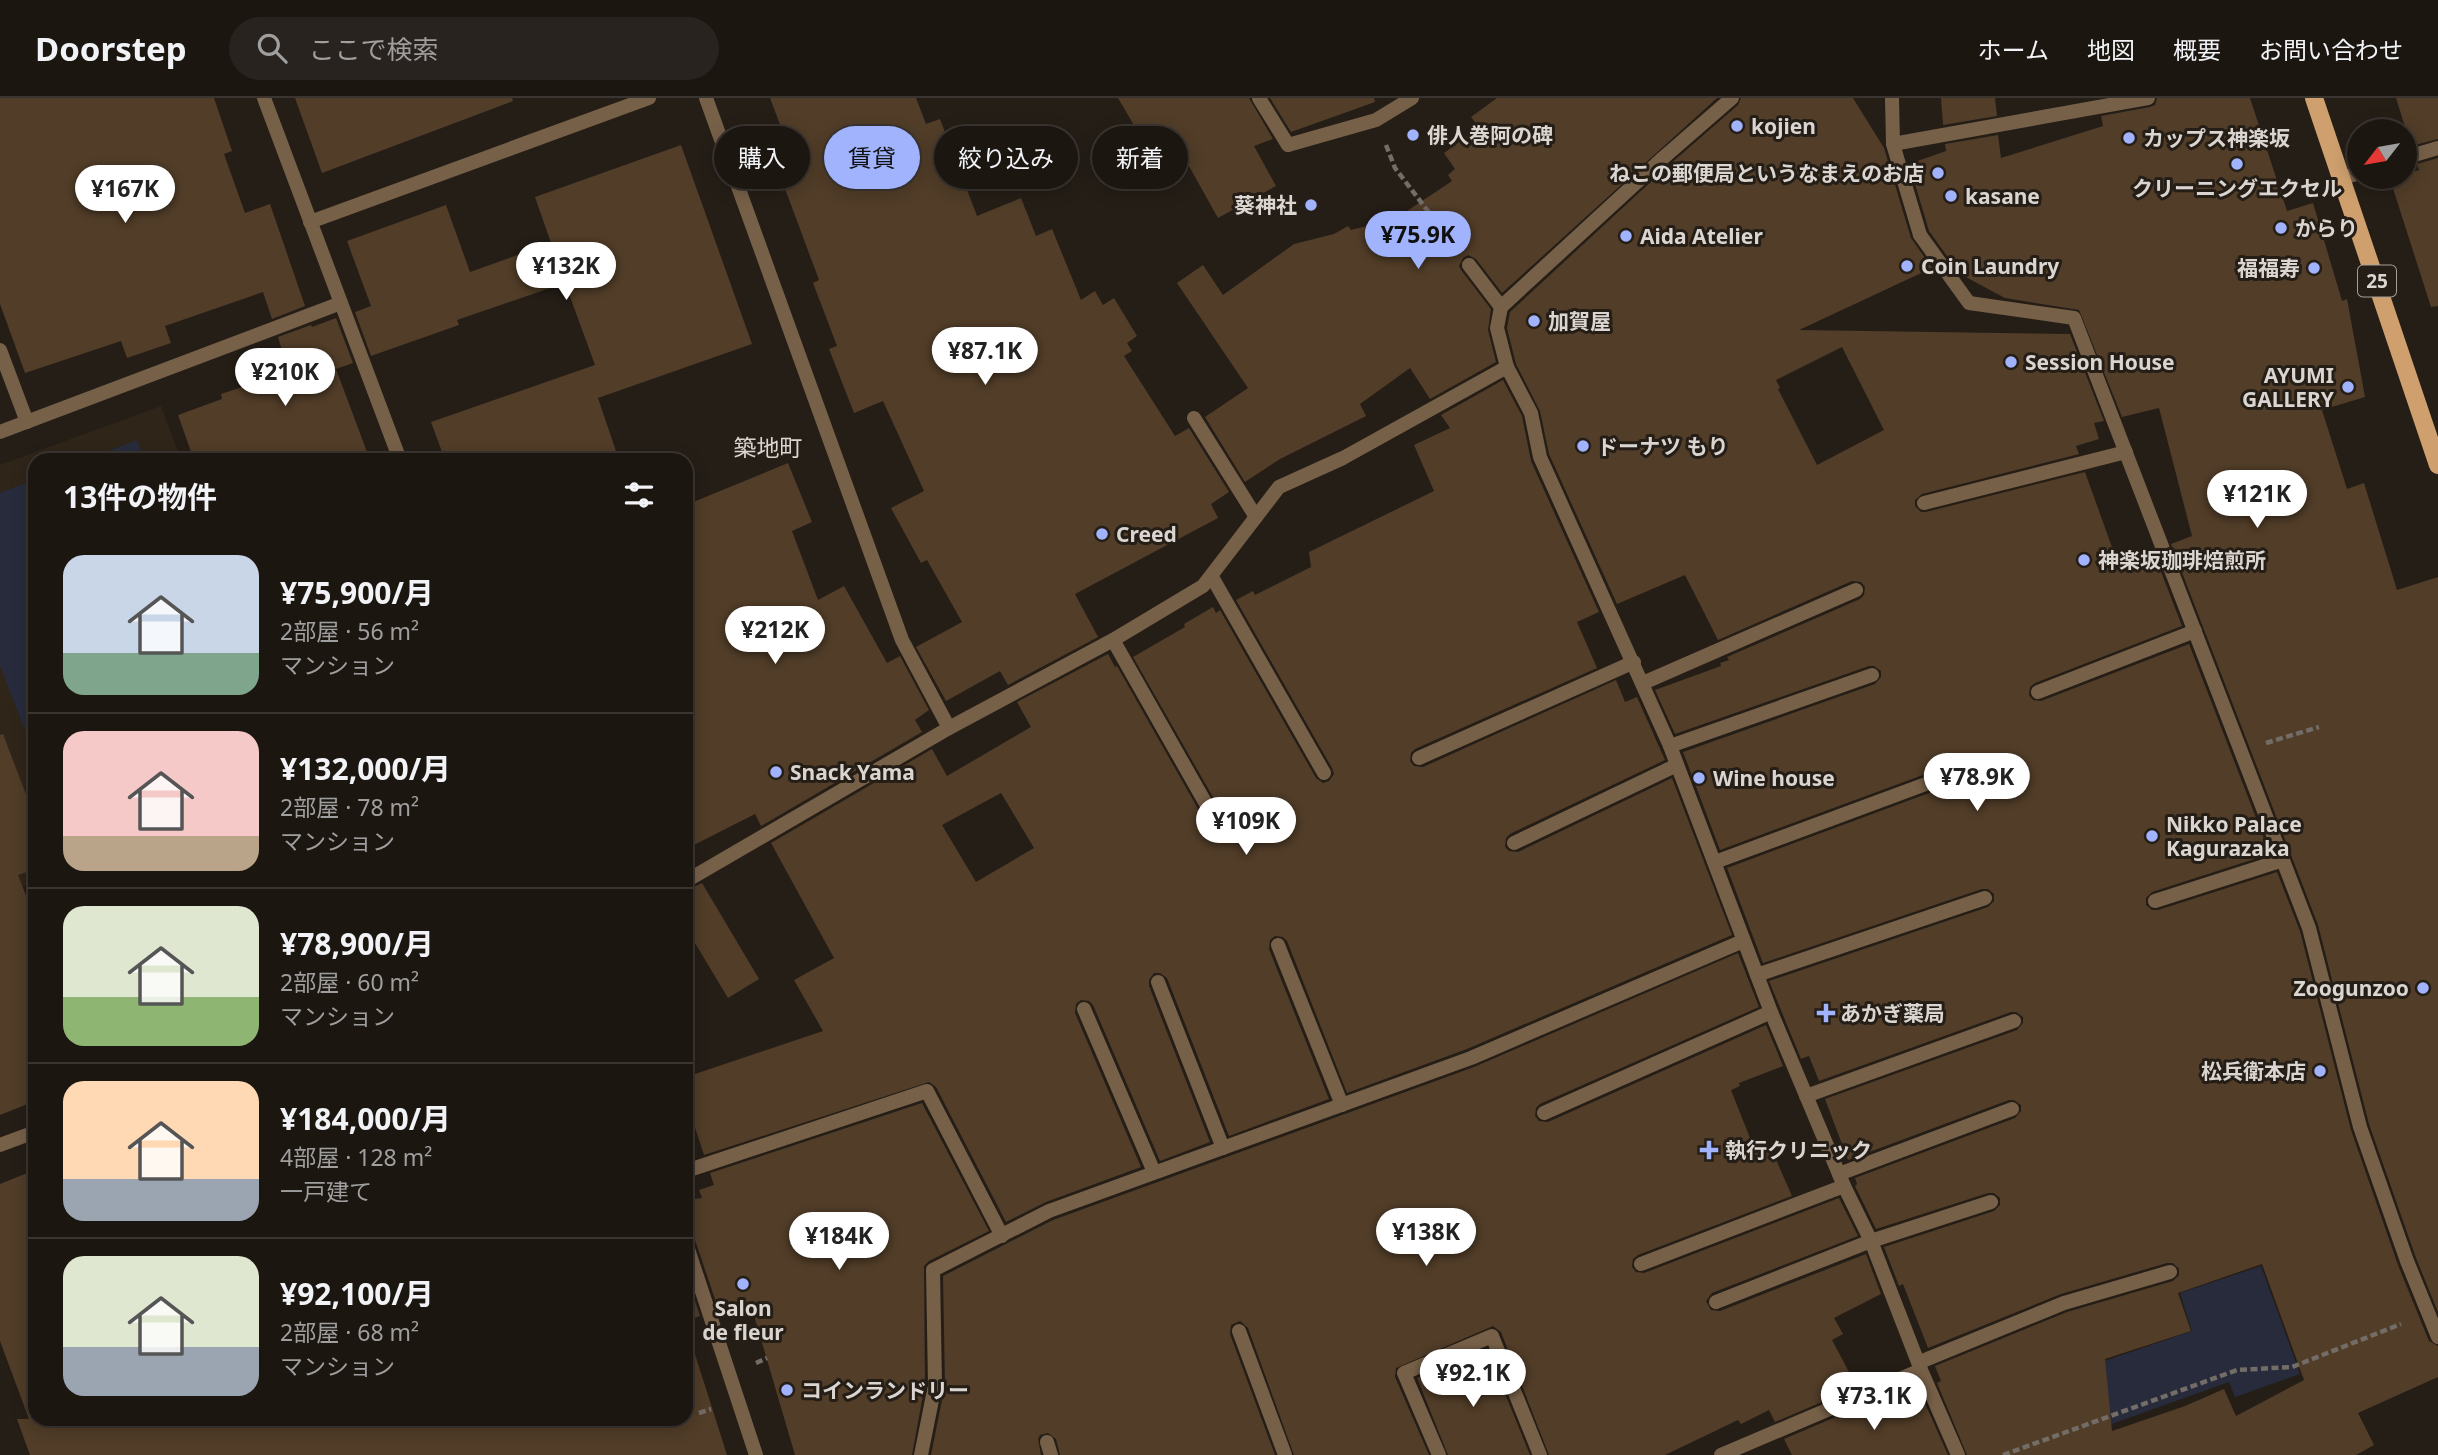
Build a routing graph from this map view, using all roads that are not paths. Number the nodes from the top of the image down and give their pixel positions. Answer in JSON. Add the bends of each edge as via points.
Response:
{"nodes":[{"id":1,"x":264,"y":98,"type":"edge"},
{"id":2,"x":649,"y":98,"type":"edge"},
{"id":3,"x":706,"y":98,"type":"edge"},
{"id":4,"x":1259,"y":98,"type":"edge"},
{"id":5,"x":1412,"y":98,"type":"edge"},
{"id":6,"x":1732,"y":98,"type":"edge"},
{"id":7,"x":1892,"y":98,"type":"edge"},
{"id":8,"x":2148,"y":98,"type":"edge"},
{"id":9,"x":2314,"y":98,"type":"edge"},
{"id":10,"x":1893,"y":144,"type":"junction"},
{"id":11,"x":2438,"y":148,"type":"edge"},
{"id":12,"x":2417,"y":155,"type":"edge"},
{"id":13,"x":2347,"y":167,"type":"edge"},
{"id":14,"x":2355,"y":189,"type":"edge"},
{"id":15,"x":310,"y":222,"type":"junction"},
{"id":16,"x":1469,"y":265,"type":"road end"},
{"id":17,"x":341,"y":303,"type":"junction"},
{"id":18,"x":1501,"y":307,"type":"junction"},
{"id":19,"x":0,"y":350,"type":"edge"},
{"id":20,"x":1507,"y":367,"type":"junction"},
{"id":21,"x":1194,"y":418,"type":"dead end"},
{"id":22,"x":27,"y":422,"type":"junction"},
{"id":23,"x":0,"y":432,"type":"edge"},
{"id":24,"x":397,"y":453,"type":"edge"},
{"id":25,"x":2126,"y":453,"type":"junction"},
{"id":26,"x":2438,"y":465,"type":"edge"},
{"id":27,"x":1924,"y":503,"type":"dead end"},
{"id":28,"x":1255,"y":517,"type":"junction"},
{"id":29,"x":1212,"y":577,"type":"junction"},
{"id":30,"x":1856,"y":590,"type":"dead end"},
{"id":31,"x":2195,"y":631,"type":"junction"},
{"id":32,"x":1113,"y":640,"type":"junction"},
{"id":33,"x":1634,"y":663,"type":"junction"},
{"id":34,"x":1872,"y":675,"type":"dead end"},
{"id":35,"x":1643,"y":683,"type":"junction"},
{"id":36,"x":2038,"y":692,"type":"dead end"},
{"id":37,"x":949,"y":728,"type":"junction"},
{"id":38,"x":1670,"y":746,"type":"junction"},
{"id":39,"x":1419,"y":758,"type":"dead end"},
{"id":40,"x":1677,"y":765,"type":"junction"},
{"id":41,"x":1324,"y":773,"type":"dead end"},
{"id":42,"x":1942,"y":778,"type":"dead end"},
{"id":43,"x":1218,"y":825,"type":"dead end"},
{"id":44,"x":1514,"y":843,"type":"dead end"},
{"id":45,"x":2283,"y":860,"type":"junction"},
{"id":46,"x":1715,"y":862,"type":"junction"},
{"id":47,"x":693,"y":877,"type":"edge"},
{"id":48,"x":1985,"y":898,"type":"dead end"},
{"id":49,"x":2155,"y":901,"type":"dead end"},
{"id":50,"x":1743,"y":941,"type":"junction"},
{"id":51,"x":1278,"y":945,"type":"dead end"},
{"id":52,"x":1757,"y":975,"type":"junction"},
{"id":53,"x":1158,"y":982,"type":"dead end"},
{"id":54,"x":1084,"y":1009,"type":"dead end"},
{"id":55,"x":1771,"y":1012,"type":"junction"},
{"id":56,"x":2014,"y":1021,"type":"dead end"},
{"id":57,"x":1806,"y":1096,"type":"junction"},
{"id":58,"x":1342,"y":1105,"type":"junction"},
{"id":59,"x":2012,"y":1110,"type":"dead end"},
{"id":60,"x":1544,"y":1114,"type":"dead end"},
{"id":61,"x":28,"y":1134,"type":"edge"},
{"id":62,"x":0,"y":1144,"type":"edge"},
{"id":63,"x":1223,"y":1147,"type":"junction"},
{"id":64,"x":693,"y":1169,"type":"edge"},
{"id":65,"x":1154,"y":1172,"type":"junction"},
{"id":66,"x":1842,"y":1180,"type":"junction"},
{"id":67,"x":1991,"y":1202,"type":"dead end"},
{"id":68,"x":1002,"y":1236,"type":"junction"},
{"id":69,"x":1871,"y":1241,"type":"junction"},
{"id":70,"x":693,"y":1264,"type":"edge"},
{"id":71,"x":1641,"y":1264,"type":"dead end"},
{"id":72,"x":2169,"y":1272,"type":"dead end"},
{"id":73,"x":1716,"y":1302,"type":"dead end"},
{"id":74,"x":1239,"y":1331,"type":"dead end"},
{"id":75,"x":2438,"y":1337,"type":"edge"},
{"id":76,"x":1920,"y":1366,"type":"junction"},
{"id":77,"x":756,"y":1455,"type":"edge"},
{"id":78,"x":921,"y":1455,"type":"edge"},
{"id":79,"x":1285,"y":1455,"type":"edge"},
{"id":80,"x":1439,"y":1455,"type":"edge"},
{"id":81,"x":1540,"y":1455,"type":"edge"},
{"id":82,"x":1721,"y":1455,"type":"edge"},
{"id":83,"x":1958,"y":1455,"type":"edge"}],
"edges":[{"from":1,"to":15,"type":"street"},
{"from":2,"to":15,"type":"street"},
{"from":3,"to":37,"type":"street","via":[[902,640]]},
{"from":4,"to":5,"type":"street","via":[[1288,145],[1376,120]]},
{"from":6,"to":18,"type":"street"},
{"from":7,"to":10,"type":"street"},
{"from":8,"to":10,"type":"street"},
{"from":9,"to":13,"type":"main road","number":"25"},
{"from":10,"to":25,"type":"street","via":[[1920,235],[1969,303],[2074,318]]},
{"from":11,"to":12,"type":"street"},
{"from":14,"to":26,"type":"main road","number":"25"},
{"from":15,"to":17,"type":"street"},
{"from":16,"to":18,"type":"street"},
{"from":17,"to":22,"type":"street"},
{"from":17,"to":24,"type":"street"},
{"from":18,"to":20,"type":"street","via":[[1497,328]]},
{"from":19,"to":22,"type":"street"},
{"from":20,"to":28,"type":"street","via":[[1342,458],[1279,487]]},
{"from":20,"to":33,"type":"street","via":[[1531,413],[1540,457]]},
{"from":21,"to":28,"type":"street"},
{"from":22,"to":23,"type":"street"},
{"from":25,"to":27,"type":"street"},
{"from":25,"to":31,"type":"street"},
{"from":28,"to":29,"type":"street"},
{"from":29,"to":32,"type":"street"},
{"from":29,"to":41,"type":"street"},
{"from":30,"to":35,"type":"street"},
{"from":31,"to":36,"type":"street"},
{"from":31,"to":45,"type":"street"},
{"from":32,"to":37,"type":"street"},
{"from":32,"to":43,"type":"street"},
{"from":33,"to":35,"type":"street"},
{"from":33,"to":39,"type":"street"},
{"from":34,"to":38,"type":"street"},
{"from":35,"to":38,"type":"street"},
{"from":37,"to":47,"type":"street"},
{"from":38,"to":40,"type":"street"},
{"from":40,"to":44,"type":"street"},
{"from":40,"to":46,"type":"street"},
{"from":42,"to":46,"type":"street"},
{"from":45,"to":49,"type":"street"},
{"from":45,"to":75,"type":"street","via":[[2309,928],[2360,1127]]},
{"from":46,"to":50,"type":"street"},
{"from":48,"to":52,"type":"street"},
{"from":50,"to":52,"type":"street"},
{"from":50,"to":58,"type":"street","via":[[1471,1058]]},
{"from":51,"to":58,"type":"street"},
{"from":52,"to":55,"type":"street"},
{"from":53,"to":63,"type":"street"},
{"from":54,"to":65,"type":"street"},
{"from":55,"to":57,"type":"street"},
{"from":55,"to":60,"type":"street"},
{"from":56,"to":57,"type":"street"},
{"from":57,"to":66,"type":"street"},
{"from":58,"to":63,"type":"street"},
{"from":59,"to":66,"type":"street"},
{"from":61,"to":62,"type":"street"},
{"from":63,"to":65,"type":"street"},
{"from":64,"to":68,"type":"street","via":[[927,1091]]},
{"from":65,"to":68,"type":"street","via":[[1049,1211]]},
{"from":66,"to":69,"type":"street"},
{"from":66,"to":71,"type":"street"},
{"from":67,"to":69,"type":"street"},
{"from":68,"to":78,"type":"street","via":[[933,1270],[935,1385]]},
{"from":69,"to":73,"type":"street"},
{"from":69,"to":76,"type":"street"},
{"from":70,"to":77,"type":"street"},
{"from":72,"to":76,"type":"street","via":[[2064,1303]]},
{"from":74,"to":79,"type":"street"},
{"from":76,"to":82,"type":"street"},
{"from":76,"to":83,"type":"street"},
{"from":80,"to":81,"type":"street","via":[[1404,1373],[1492,1336]]}]}
